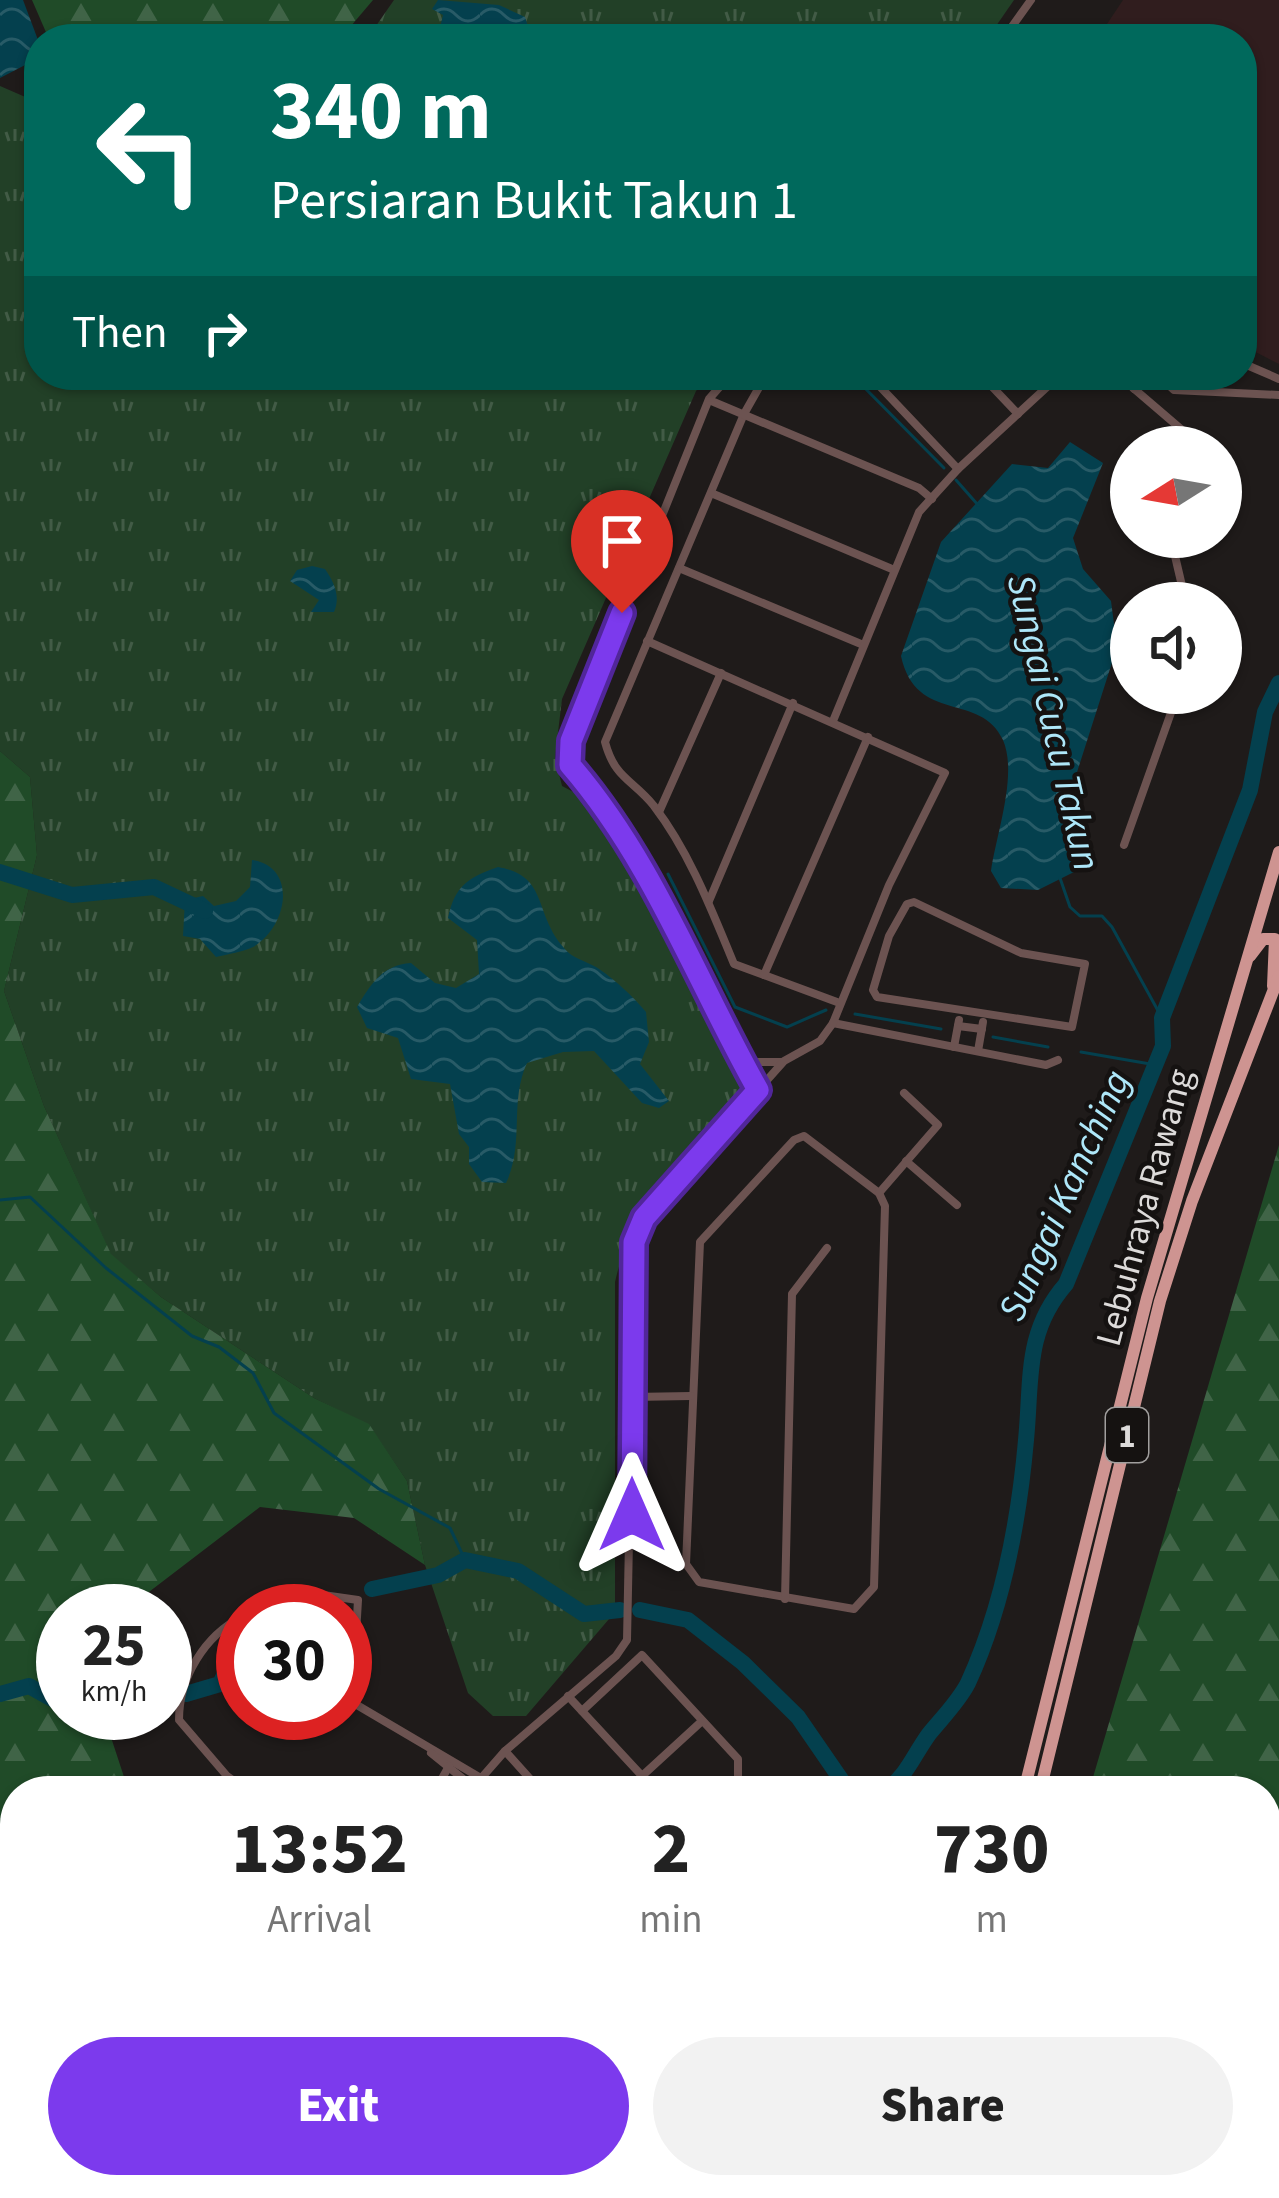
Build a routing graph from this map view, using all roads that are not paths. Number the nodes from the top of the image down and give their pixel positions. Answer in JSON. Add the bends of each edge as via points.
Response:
{"nodes":[{"id":1,"x":717,"y":390,"type":"edge"},
{"id":2,"x":758,"y":390,"type":"edge"},
{"id":3,"x":883,"y":390,"type":"edge"},
{"id":4,"x":995,"y":390,"type":"edge"},
{"id":5,"x":1044,"y":390,"type":"edge"},
{"id":6,"x":1135,"y":390,"type":"edge"},
{"id":7,"x":1228,"y":390,"type":"edge"},
{"id":8,"x":1279,"y":395,"type":"edge"},
{"id":9,"x":709,"y":399,"type":"junction"},
{"id":10,"x":744,"y":414,"type":"junction"},
{"id":11,"x":1018,"y":414,"type":"junction"},
{"id":12,"x":1177,"y":426,"type":"edge"},
{"id":13,"x":958,"y":469,"type":"junction"},
{"id":14,"x":711,"y":493,"type":"junction"},
{"id":15,"x":932,"y":499,"type":"junction"},
{"id":16,"x":679,"y":568,"type":"junction"},
{"id":17,"x":892,"y":569,"type":"junction"},
{"id":18,"x":647,"y":641,"type":"junction"},
{"id":19,"x":861,"y":644,"type":"junction"},
{"id":20,"x":721,"y":673,"type":"junction"},
{"id":21,"x":793,"y":703,"type":"junction"},
{"id":22,"x":1171,"y":714,"type":"edge"},
{"id":23,"x":832,"y":721,"type":"junction"},
{"id":24,"x":868,"y":736,"type":"junction"},
{"id":25,"x":658,"y":813,"type":"junction"},
{"id":26,"x":1124,"y":845,"type":"dead end"},
{"id":27,"x":1279,"y":852,"type":"edge"},
{"id":28,"x":708,"y":902,"type":"junction"},
{"id":29,"x":1240,"y":972,"type":"junction"},
{"id":30,"x":764,"y":975,"type":"junction"},
{"id":31,"x":1279,"y":976,"type":"edge"},
{"id":32,"x":1273,"y":994,"type":"junction"},
{"id":33,"x":837,"y":1002,"type":"junction"},
{"id":34,"x":832,"y":1023,"type":"junction"},
{"id":35,"x":1070,"y":1028,"type":"joint"},
{"id":36,"x":954,"y":1047,"type":"junction"},
{"id":37,"x":978,"y":1052,"type":"junction"},
{"id":38,"x":737,"y":1054,"type":"junction"},
{"id":39,"x":1058,"y":1060,"type":"dead end"},
{"id":40,"x":784,"y":1061,"type":"junction"},
{"id":41,"x":758,"y":1090,"type":"junction"},
{"id":42,"x":904,"y":1093,"type":"dead end"},
{"id":43,"x":907,"y":1161,"type":"junction"},
{"id":44,"x":879,"y":1193,"type":"junction"},
{"id":45,"x":957,"y":1205,"type":"dead end"},
{"id":46,"x":827,"y":1248,"type":"dead end"},
{"id":47,"x":632,"y":1396,"type":"junction"},
{"id":48,"x":691,"y":1396,"type":"junction"},
{"id":49,"x":785,"y":1599,"type":"junction"},
{"id":50,"x":216,"y":1637,"type":"edge"},
{"id":51,"x":568,"y":1696,"type":"junction"},
{"id":52,"x":582,"y":1711,"type":"junction"},
{"id":53,"x":372,"y":1714,"type":"edge"},
{"id":54,"x":702,"y":1720,"type":"junction"},
{"id":55,"x":505,"y":1751,"type":"junction"},
{"id":56,"x":450,"y":1766,"type":"junction"},
{"id":57,"x":227,"y":1776,"type":"edge"},
{"id":58,"x":444,"y":1776,"type":"edge"},
{"id":59,"x":459,"y":1776,"type":"edge"},
{"id":60,"x":476,"y":1776,"type":"edge"},
{"id":61,"x":480,"y":1776,"type":"edge"},
{"id":62,"x":528,"y":1776,"type":"edge"},
{"id":63,"x":642,"y":1776,"type":"joint"},
{"id":64,"x":741,"y":1776,"type":"edge"},
{"id":65,"x":1028,"y":1776,"type":"edge"},
{"id":66,"x":1044,"y":1776,"type":"edge"}],
"edges":[{"from":1,"to":9,"type":"street"},
{"from":2,"to":10,"type":"street"},
{"from":3,"to":13,"type":"street"},
{"from":4,"to":11,"type":"street"},
{"from":5,"to":11,"type":"street"},
{"from":6,"to":12,"type":"street"},
{"from":7,"to":8,"type":"street"},
{"from":9,"to":10,"type":"street"},
{"from":9,"to":38,"type":"street","via":[[567,752],[650,877]]},
{"from":10,"to":14,"type":"street"},
{"from":10,"to":15,"type":"street"},
{"from":11,"to":13,"type":"street"},
{"from":13,"to":15,"type":"street"},
{"from":14,"to":16,"type":"street"},
{"from":14,"to":17,"type":"street"},
{"from":15,"to":17,"type":"street"},
{"from":16,"to":18,"type":"street"},
{"from":16,"to":19,"type":"street"},
{"from":17,"to":19,"type":"street"},
{"from":18,"to":20,"type":"street"},
{"from":18,"to":25,"type":"street","via":[[605,742],[612,768]]},
{"from":19,"to":23,"type":"street"},
{"from":20,"to":21,"type":"street"},
{"from":20,"to":25,"type":"street"},
{"from":21,"to":23,"type":"street"},
{"from":21,"to":28,"type":"street"},
{"from":22,"to":26,"type":"street"},
{"from":23,"to":24,"type":"street"},
{"from":24,"to":30,"type":"street"},
{"from":24,"to":33,"type":"street","via":[[945,773]]},
{"from":25,"to":28,"type":"street"},
{"from":27,"to":29,"type":"highway","name":"Lebuhraya Rawang","number":"1"},
{"from":28,"to":30,"type":"street","via":[[734,964]]},
{"from":29,"to":32,"type":"highway","via":[[1263,939],[1275,939]]},
{"from":29,"to":65,"type":"highway","name":"Lebuhraya Rawang","number":"1","via":[[1147,1298]]},
{"from":30,"to":33,"type":"street"},
{"from":31,"to":32,"type":"highway","name":"Lebuhraya Rawang","number":"1"},
{"from":32,"to":66,"type":"highway","name":"Lebuhraya Rawang","number":"1","via":[[1160,1301]]},
{"from":33,"to":34,"type":"street"},
{"from":34,"to":36,"type":"street"},
{"from":34,"to":40,"type":"street","via":[[820,1041]]},
{"from":35,"to":35,"type":"street","via":[[877,997],[889,936],[907,904],[959,919],[1021,953],[1085,964]]},
{"from":36,"to":37,"type":"street"},
{"from":36,"to":37,"type":"street","via":[[958,1023],[982,1026]]},
{"from":37,"to":39,"type":"street","via":[[1046,1065]]},
{"from":38,"to":40,"type":"street"},
{"from":38,"to":41,"type":"street"},
{"from":40,"to":41,"type":"street"},
{"from":41,"to":47,"type":"street","via":[[644,1218],[634,1242]]},
{"from":42,"to":43,"type":"street","via":[[938,1125]]},
{"from":43,"to":44,"type":"street"},
{"from":43,"to":45,"type":"street"},
{"from":44,"to":48,"type":"street","via":[[804,1136],[700,1242]]},
{"from":44,"to":49,"type":"street","via":[[887,1226],[874,1587],[854,1609]]},
{"from":46,"to":49,"type":"street","via":[[791,1294]]},
{"from":47,"to":48,"type":"street"},
{"from":47,"to":51,"type":"street","via":[[627,1640]]},
{"from":48,"to":49,"type":"street","via":[[690,1575]]},
{"from":50,"to":57,"type":"street","via":[[185,1676],[179,1720]]},
{"from":51,"to":52,"type":"street"},
{"from":51,"to":55,"type":"street"},
{"from":52,"to":54,"type":"street","via":[[642,1655]]},
{"from":52,"to":63,"type":"street"},
{"from":53,"to":56,"type":"street"},
{"from":54,"to":63,"type":"street"},
{"from":54,"to":64,"type":"street","via":[[738,1759]]},
{"from":55,"to":61,"type":"street"},
{"from":55,"to":62,"type":"street"},
{"from":56,"to":58,"type":"street"},
{"from":56,"to":59,"type":"street"},
{"from":56,"to":60,"type":"street"}]}
